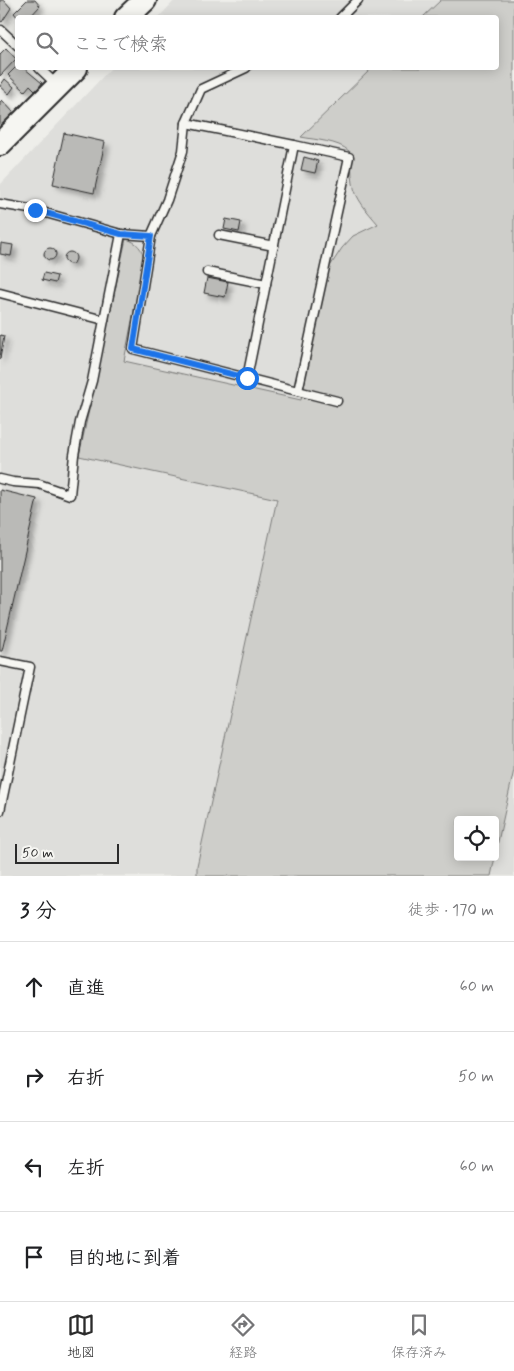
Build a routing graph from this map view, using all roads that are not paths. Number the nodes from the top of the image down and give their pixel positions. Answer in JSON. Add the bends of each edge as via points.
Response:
{"nodes":[{"id":1,"x":145,"y":0,"type":"edge"},
{"id":2,"x":358,"y":0,"type":"edge"},
{"id":3,"x":129,"y":15,"type":"edge"},
{"id":4,"x":343,"y":15,"type":"edge"},
{"id":5,"x":1,"y":30,"type":"dead end"},
{"id":6,"x":15,"y":43,"type":"edge"},
{"id":7,"x":41,"y":70,"type":"edge"},
{"id":8,"x":74,"y":70,"type":"edge"},
{"id":9,"x":242,"y":70,"type":"edge"},
{"id":10,"x":58,"y":86,"type":"junction"},
{"id":11,"x":186,"y":123,"type":"junction"},
{"id":12,"x":0,"y":144,"type":"edge"},
{"id":13,"x":294,"y":145,"type":"junction"},
{"id":14,"x":0,"y":204,"type":"edge"},
{"id":15,"x":121,"y":234,"type":"junction"},
{"id":16,"x":219,"y":235,"type":"dead end"},
{"id":17,"x":151,"y":236,"type":"junction"},
{"id":18,"x":274,"y":246,"type":"junction"},
{"id":19,"x":207,"y":272,"type":"dead end"},
{"id":20,"x":266,"y":284,"type":"junction"},
{"id":21,"x":0,"y":293,"type":"edge"},
{"id":22,"x":104,"y":320,"type":"junction"},
{"id":23,"x":247,"y":378,"type":"junction"},
{"id":24,"x":298,"y":391,"type":"junction"},
{"id":25,"x":337,"y":401,"type":"dead end"},
{"id":26,"x":0,"y":479,"type":"edge"},
{"id":27,"x":0,"y":661,"type":"edge"},
{"id":28,"x":0,"y":811,"type":"edge"}],
"edges":[{"from":1,"to":3,"type":"street"},
{"from":2,"to":4,"type":"lane"},
{"from":5,"to":6,"type":"lane"},
{"from":7,"to":10,"type":"lane"},
{"from":8,"to":10,"type":"street"},
{"from":9,"to":11,"type":"lane","via":[[201,89]]},
{"from":10,"to":12,"type":"street"},
{"from":11,"to":13,"type":"lane"},
{"from":11,"to":17,"type":"lane","via":[[183,151]]},
{"from":13,"to":18,"type":"lane"},
{"from":13,"to":24,"type":"lane","via":[[349,157]]},
{"from":14,"to":15,"type":"lane","via":[[35,210]]},
{"from":15,"to":17,"type":"lane"},
{"from":15,"to":22,"type":"lane"},
{"from":16,"to":18,"type":"lane"},
{"from":17,"to":23,"type":"lane","via":[[133,349]]},
{"from":18,"to":20,"type":"lane"},
{"from":19,"to":20,"type":"lane"},
{"from":20,"to":23,"type":"lane"},
{"from":21,"to":22,"type":"lane"},
{"from":22,"to":26,"type":"lane","via":[[80,422],[70,495],[39,484]]},
{"from":23,"to":24,"type":"lane"},
{"from":24,"to":25,"type":"lane"},
{"from":27,"to":28,"type":"lane","via":[[30,667]]}]}
